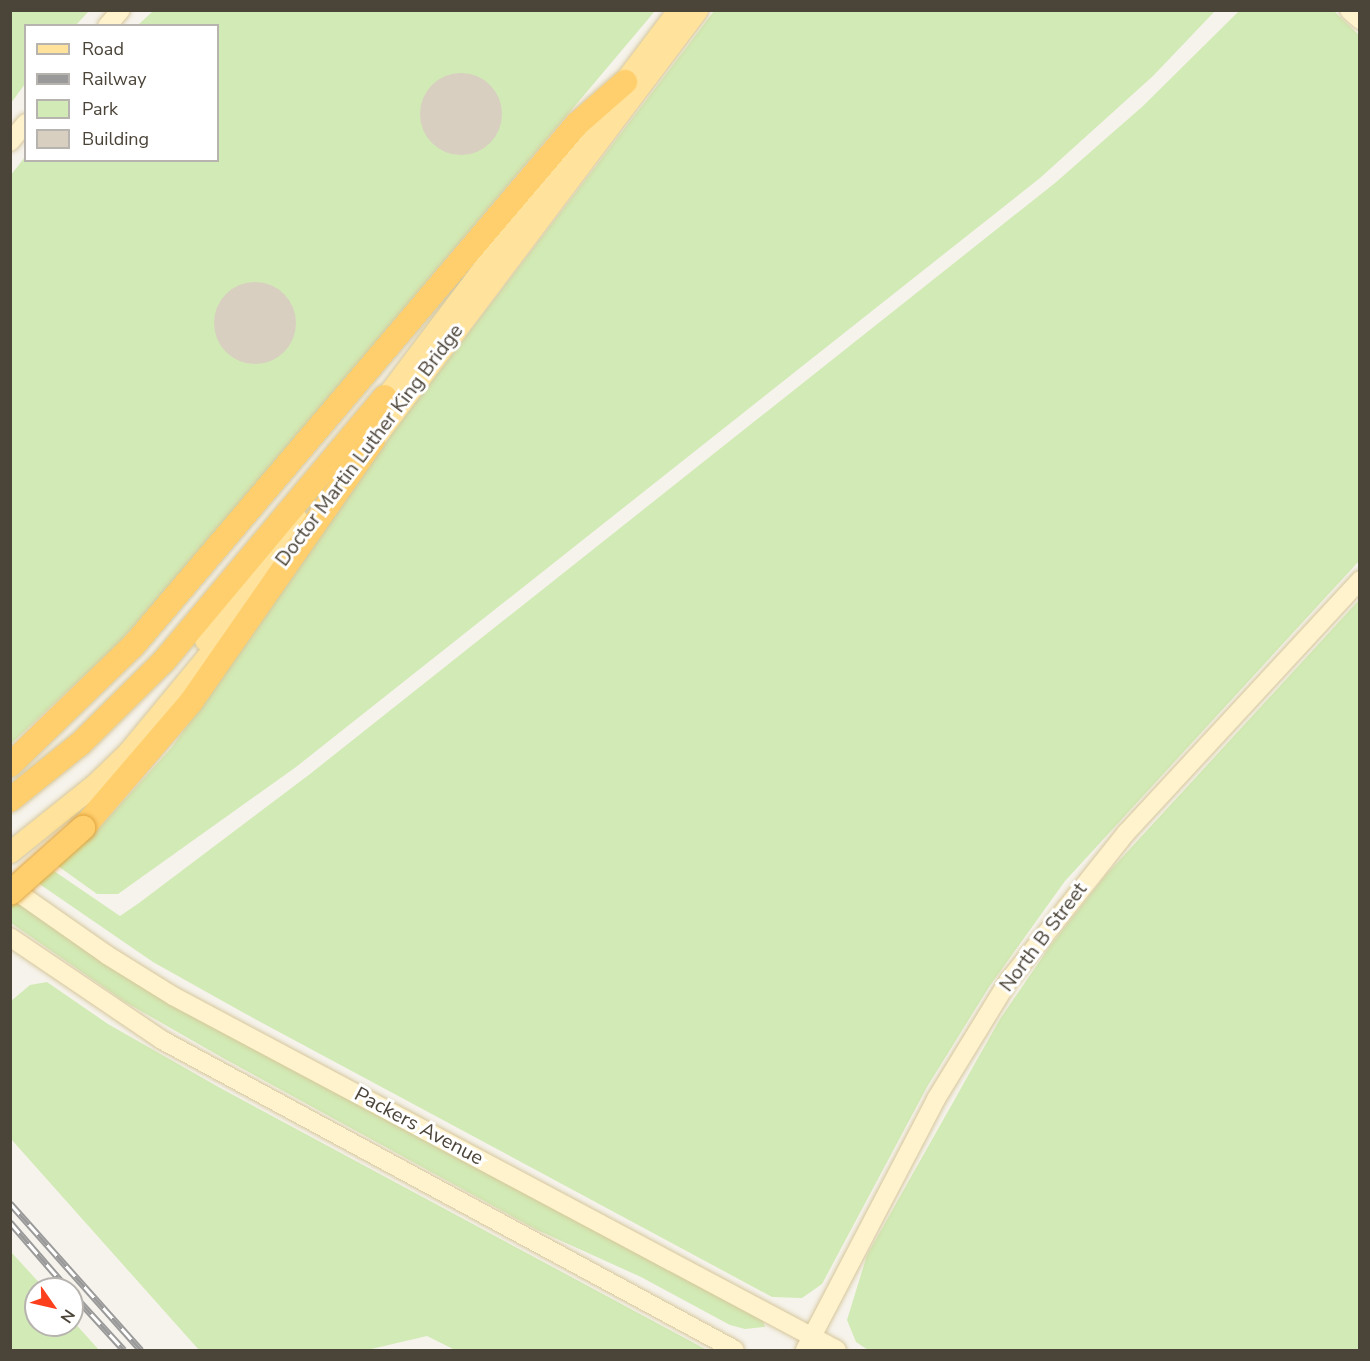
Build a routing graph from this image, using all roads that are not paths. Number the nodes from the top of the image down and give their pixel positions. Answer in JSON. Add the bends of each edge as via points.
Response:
{"nodes":[{"id":1,"x":121,"y":10,"type":"edge"},
{"id":2,"x":678,"y":10,"type":"edge"},
{"id":3,"x":697,"y":10,"type":"edge"},
{"id":4,"x":1349,"y":10,"type":"edge"},
{"id":5,"x":1359,"y":20,"type":"edge"},
{"id":6,"x":109,"y":24,"type":"edge"},
{"id":7,"x":625,"y":82,"type":"junction"},
{"id":8,"x":24,"y":125,"type":"edge"},
{"id":9,"x":10,"y":142,"type":"edge"},
{"id":10,"x":385,"y":397,"type":"junction"},
{"id":11,"x":373,"y":440,"type":"junction"},
{"id":12,"x":1359,"y":580,"type":"edge"},
{"id":13,"x":16,"y":761,"type":"edge"},
{"id":14,"x":10,"y":800,"type":"edge"},
{"id":15,"x":59,"y":805,"type":"junction"},
{"id":16,"x":10,"y":835,"type":"edge"},
{"id":17,"x":10,"y":852,"type":"edge"},
{"id":18,"x":10,"y":887,"type":"edge"},
{"id":19,"x":10,"y":893,"type":"edge"},
{"id":20,"x":10,"y":937,"type":"edge"},
{"id":21,"x":809,"y":1343,"type":"edge"},
{"id":22,"x":735,"y":1350,"type":"edge"},
{"id":23,"x":837,"y":1350,"type":"edge"}],
"edges":[{"from":1,"to":6,"type":"main road"},
{"from":2,"to":7,"type":"main road","name":"Doctor Martin Luther King Bridge"},
{"from":3,"to":11,"type":"main road","name":"Doctor Martin Luther King Bridge"},
{"from":4,"to":5,"type":"main road"},
{"from":7,"to":10,"type":"main road","name":"Doctor Martin Luther King Bridge"},
{"from":7,"to":13,"type":"highway","via":[[577,124],[134,645]]},
{"from":8,"to":9,"type":"main road"},
{"from":10,"to":14,"type":"highway","via":[[165,662],[117,710]]},
{"from":10,"to":15,"type":"main road","name":"Doctor Martin Luther King Bridge","via":[[172,682]]},
{"from":11,"to":15,"type":"main road","name":"Doctor Martin Luther King Bridge","via":[[162,713],[112,768]]},
{"from":11,"to":19,"type":"highway","bridge":true,"via":[[191,702],[83,828]]},
{"from":12,"to":21,"type":"main road","name":"North B Street","via":[[1126,833],[1032,948],[936,1099]]},
{"from":15,"to":16,"type":"main road","name":"Doctor Martin Luther King Bridge"},
{"from":15,"to":17,"type":"main road","name":"Doctor Martin Luther King Bridge"},
{"from":18,"to":21,"type":"main road","name":"Packers Avenue","via":[[174,996]]},
{"from":20,"to":22,"type":"main road","via":[[162,1040]]},
{"from":21,"to":23,"type":"main road","name":"Packers Avenue"}]}
